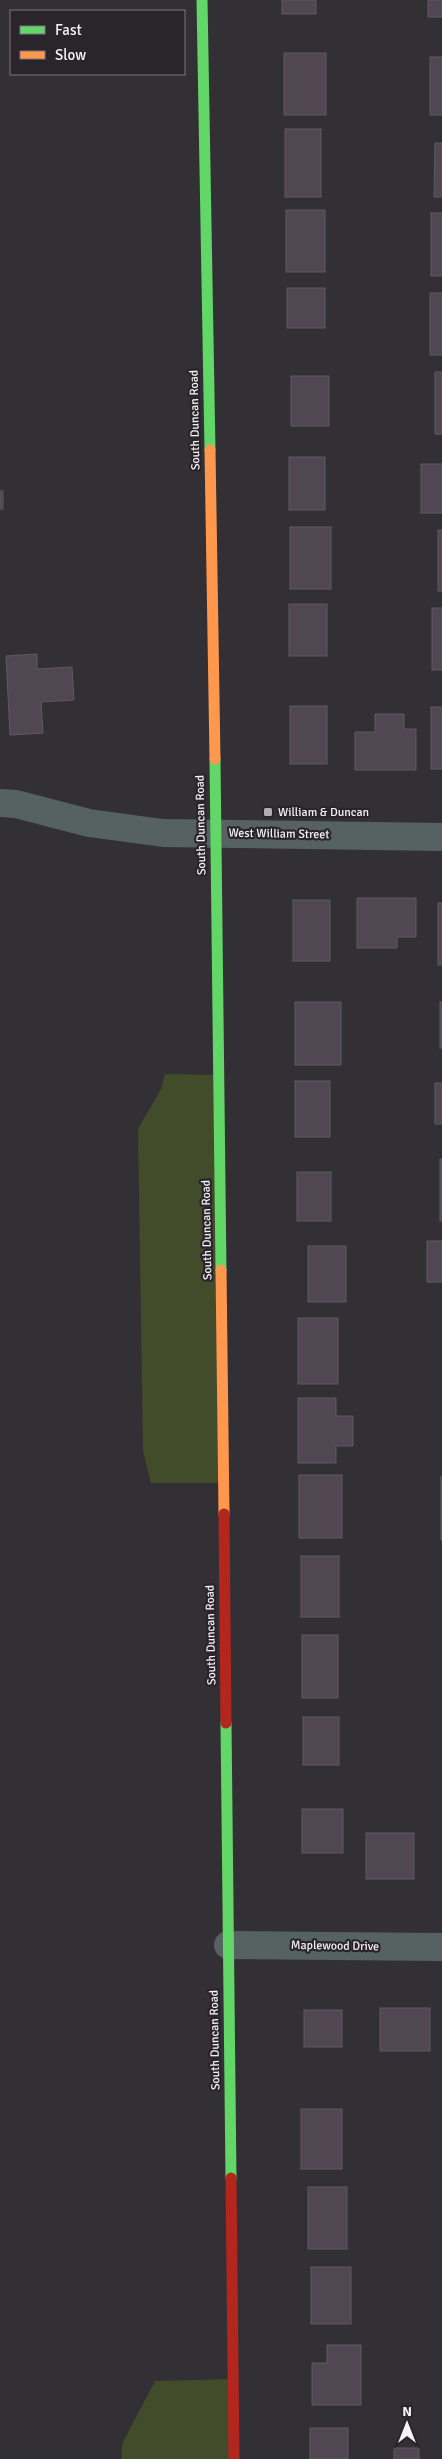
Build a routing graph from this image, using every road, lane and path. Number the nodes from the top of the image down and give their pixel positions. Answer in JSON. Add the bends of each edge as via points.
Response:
{"nodes":[{"id":1,"x":202,"y":0,"type":"edge"},
{"id":2,"x":0,"y":802,"type":"edge"},
{"id":3,"x":216,"y":833,"type":"junction"},
{"id":4,"x":442,"y":837,"type":"edge"},
{"id":5,"x":228,"y":1945,"type":"junction"},
{"id":6,"x":442,"y":1947,"type":"edge"},
{"id":7,"x":234,"y":2459,"type":"edge"}],
"edges":[{"from":1,"to":3,"type":"main road","name":"South Duncan Road"},
{"from":2,"to":3,"type":"street","name":"West William Street","via":[[134,830]]},
{"from":3,"to":4,"type":"street","name":"West William Street"},
{"from":3,"to":5,"type":"main road","name":"South Duncan Road"},
{"from":5,"to":6,"type":"street","name":"Maplewood Drive"},
{"from":5,"to":7,"type":"main road","name":"South Duncan Road"}]}
